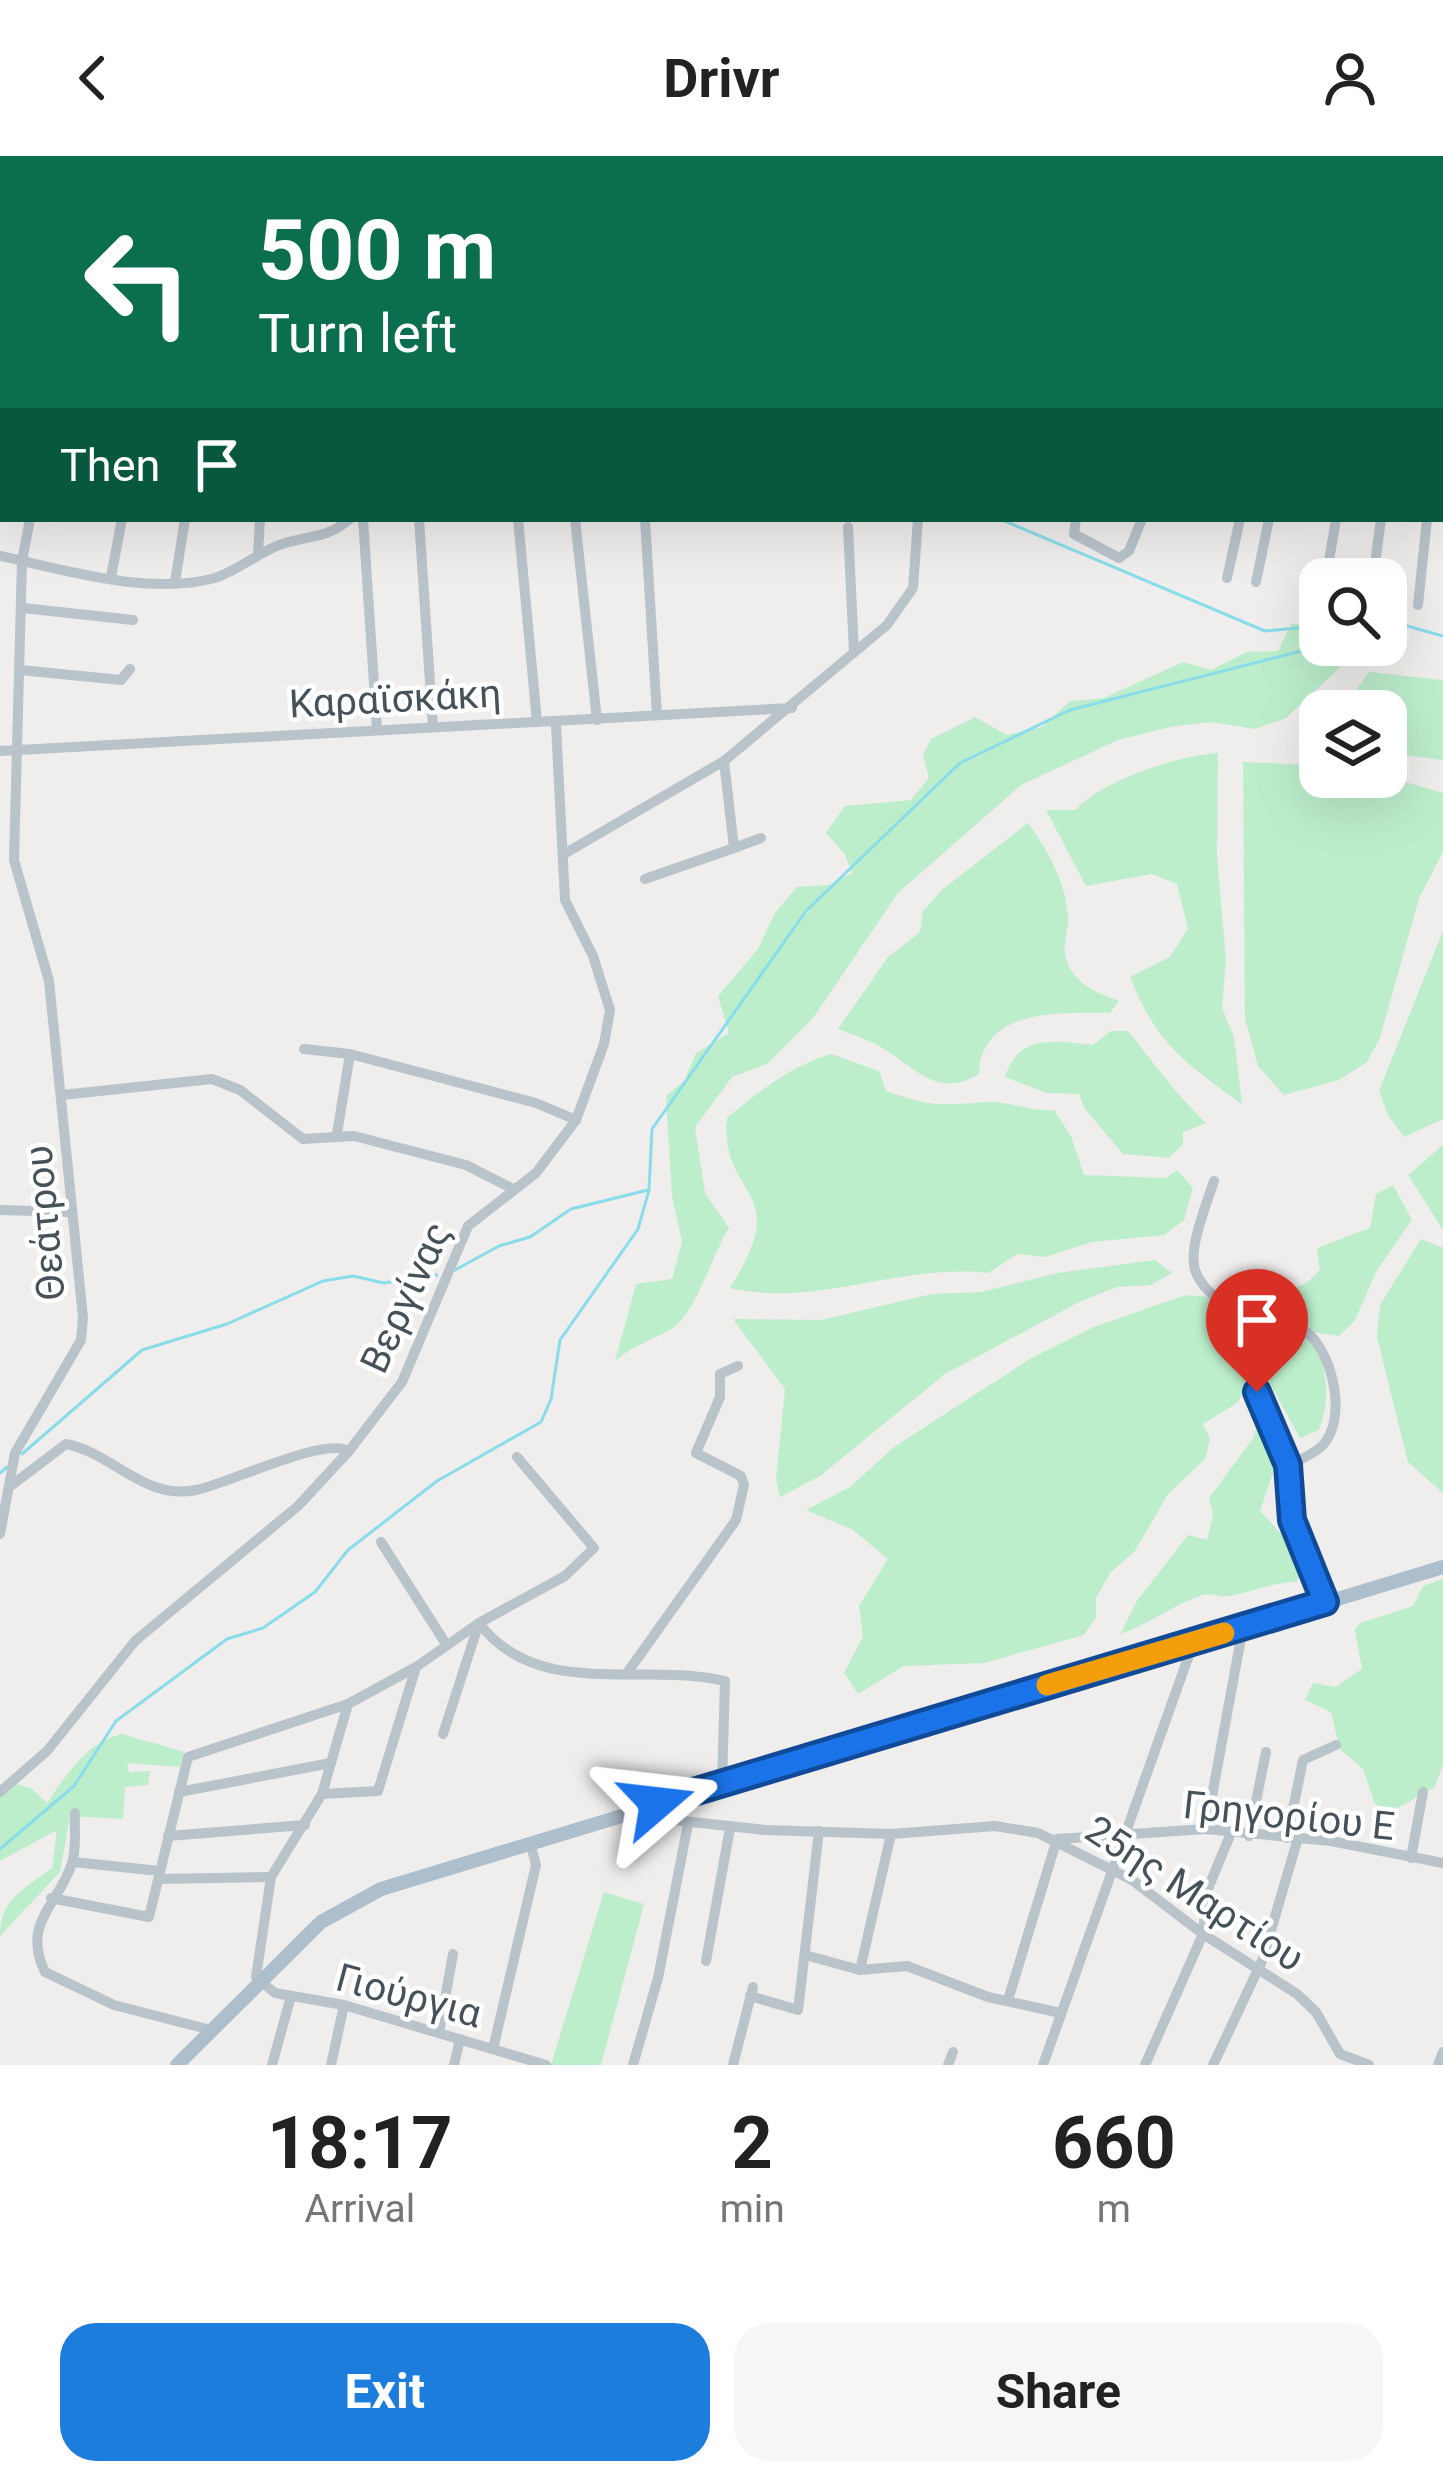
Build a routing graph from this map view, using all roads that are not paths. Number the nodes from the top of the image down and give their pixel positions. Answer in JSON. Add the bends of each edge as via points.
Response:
{"nodes":[{"id":1,"x":28,"y":522,"type":"edge"},
{"id":2,"x":121,"y":522,"type":"edge"},
{"id":3,"x":185,"y":522,"type":"edge"},
{"id":4,"x":260,"y":522,"type":"edge"},
{"id":5,"x":346,"y":522,"type":"edge"},
{"id":6,"x":363,"y":522,"type":"edge"},
{"id":7,"x":419,"y":522,"type":"edge"},
{"id":8,"x":518,"y":522,"type":"edge"},
{"id":9,"x":575,"y":522,"type":"edge"},
{"id":10,"x":645,"y":522,"type":"edge"},
{"id":11,"x":918,"y":522,"type":"edge"},
{"id":12,"x":1076,"y":522,"type":"edge"},
{"id":13,"x":1141,"y":522,"type":"edge"},
{"id":14,"x":1239,"y":522,"type":"edge"},
{"id":15,"x":1268,"y":522,"type":"edge"},
{"id":16,"x":1336,"y":522,"type":"edge"},
{"id":17,"x":1381,"y":522,"type":"edge"},
{"id":18,"x":1427,"y":522,"type":"edge"},
{"id":19,"x":848,"y":526,"type":"dead end"},
{"id":20,"x":258,"y":554,"type":"junction"},
{"id":21,"x":0,"y":556,"type":"edge"},
{"id":22,"x":1330,"y":558,"type":"edge"},
{"id":23,"x":1376,"y":558,"type":"edge"},
{"id":24,"x":22,"y":561,"type":"junction"},
{"id":25,"x":112,"y":577,"type":"junction"},
{"id":26,"x":1226,"y":578,"type":"dead end"},
{"id":27,"x":175,"y":582,"type":"junction"},
{"id":28,"x":1256,"y":582,"type":"dead end"},
{"id":29,"x":1418,"y":604,"type":"dead end"},
{"id":30,"x":23,"y":608,"type":"junction"},
{"id":31,"x":133,"y":620,"type":"dead end"},
{"id":32,"x":854,"y":652,"type":"junction"},
{"id":33,"x":130,"y":669,"type":"dead end"},
{"id":34,"x":20,"y":670,"type":"junction"},
{"id":35,"x":791,"y":708,"type":"junction"},
{"id":36,"x":657,"y":716,"type":"junction"},
{"id":37,"x":597,"y":720,"type":"junction"},
{"id":38,"x":537,"y":722,"type":"junction"},
{"id":39,"x":556,"y":725,"type":"junction"},
{"id":40,"x":433,"y":727,"type":"junction"},
{"id":41,"x":377,"y":729,"type":"junction"},
{"id":42,"x":18,"y":750,"type":"junction"},
{"id":43,"x":0,"y":751,"type":"edge"},
{"id":44,"x":724,"y":761,"type":"junction"},
{"id":45,"x":761,"y":838,"type":"dead end"},
{"id":46,"x":734,"y":848,"type":"junction"},
{"id":47,"x":564,"y":854,"type":"junction"},
{"id":48,"x":645,"y":879,"type":"dead end"},
{"id":49,"x":304,"y":1049,"type":"dead end"},
{"id":50,"x":350,"y":1054,"type":"junction"},
{"id":51,"x":62,"y":1095,"type":"junction"},
{"id":52,"x":576,"y":1120,"type":"junction"},
{"id":53,"x":337,"y":1134,"type":"junction"},
{"id":54,"x":1214,"y":1181,"type":"dead end"},
{"id":55,"x":513,"y":1189,"type":"junction"},
{"id":56,"x":0,"y":1210,"type":"edge"},
{"id":57,"x":72,"y":1212,"type":"junction"},
{"id":58,"x":1269,"y":1340,"type":"junction"},
{"id":59,"x":738,"y":1366,"type":"dead end"},
{"id":60,"x":350,"y":1451,"type":"junction"},
{"id":61,"x":517,"y":1457,"type":"dead end"},
{"id":62,"x":1288,"y":1465,"type":"junction"},
{"id":63,"x":12,"y":1485,"type":"junction"},
{"id":64,"x":0,"y":1534,"type":"edge"},
{"id":65,"x":381,"y":1542,"type":"dead end"},
{"id":66,"x":1443,"y":1567,"type":"edge"},
{"id":67,"x":1325,"y":1602,"type":"junction"},
{"id":68,"x":479,"y":1623,"type":"junction"},
{"id":69,"x":1244,"y":1627,"type":"junction"},
{"id":70,"x":1194,"y":1641,"type":"junction"},
{"id":71,"x":446,"y":1643,"type":"junction"},
{"id":72,"x":416,"y":1667,"type":"junction"},
{"id":73,"x":627,"y":1673,"type":"junction"},
{"id":74,"x":348,"y":1703,"type":"junction"},
{"id":75,"x":443,"y":1734,"type":"dead end"},
{"id":76,"x":1336,"y":1745,"type":"dead end"},
{"id":77,"x":1266,"y":1752,"type":"dead end"},
{"id":78,"x":331,"y":1763,"type":"junction"},
{"id":79,"x":722,"y":1784,"type":"junction"},
{"id":80,"x":0,"y":1792,"type":"edge"},
{"id":81,"x":179,"y":1792,"type":"junction"},
{"id":82,"x":1423,"y":1792,"type":"dead end"},
{"id":83,"x":322,"y":1794,"type":"junction"},
{"id":84,"x":657,"y":1803,"type":"junction"},
{"id":85,"x":75,"y":1814,"type":"dead end"},
{"id":86,"x":622,"y":1814,"type":"junction"},
{"id":87,"x":669,"y":1821,"type":"junction"},
{"id":88,"x":688,"y":1824,"type":"junction"},
{"id":89,"x":305,"y":1825,"type":"junction"},
{"id":90,"x":730,"y":1828,"type":"junction"},
{"id":91,"x":1206,"y":1829,"type":"junction"},
{"id":92,"x":819,"y":1831,"type":"junction"},
{"id":93,"x":1232,"y":1833,"type":"junction"},
{"id":94,"x":891,"y":1834,"type":"junction"},
{"id":95,"x":168,"y":1836,"type":"junction"},
{"id":96,"x":1124,"y":1837,"type":"junction"},
{"id":97,"x":1249,"y":1837,"type":"junction"},
{"id":98,"x":1293,"y":1838,"type":"junction"},
{"id":99,"x":1057,"y":1839,"type":"junction"},
{"id":100,"x":530,"y":1841,"type":"junction"},
{"id":101,"x":1411,"y":1858,"type":"junction"},
{"id":102,"x":73,"y":1862,"type":"junction"},
{"id":103,"x":1443,"y":1863,"type":"edge"},
{"id":104,"x":1113,"y":1870,"type":"junction"},
{"id":105,"x":160,"y":1875,"type":"junction"},
{"id":106,"x":271,"y":1877,"type":"junction"},
{"id":107,"x":51,"y":1898,"type":"junction"},
{"id":108,"x":1203,"y":1934,"type":"junction"},
{"id":109,"x":453,"y":1954,"type":"dead end"},
{"id":110,"x":805,"y":1954,"type":"junction"},
{"id":111,"x":706,"y":1961,"type":"dead end"},
{"id":112,"x":1259,"y":1969,"type":"junction"},
{"id":113,"x":860,"y":1970,"type":"junction"},
{"id":114,"x":259,"y":1981,"type":"junction"},
{"id":115,"x":291,"y":1996,"type":"junction"},
{"id":116,"x":1007,"y":2000,"type":"junction"},
{"id":117,"x":344,"y":2005,"type":"junction"},
{"id":118,"x":1061,"y":2012,"type":"junction"},
{"id":119,"x":211,"y":2030,"type":"junction"},
{"id":120,"x":439,"y":2033,"type":"junction"},
{"id":121,"x":460,"y":2039,"type":"junction"},
{"id":122,"x":493,"y":2049,"type":"junction"},
{"id":123,"x":1443,"y":2052,"type":"edge"},
{"id":124,"x":177,"y":2065,"type":"edge"},
{"id":125,"x":272,"y":2065,"type":"edge"},
{"id":126,"x":331,"y":2065,"type":"edge"},
{"id":127,"x":454,"y":2065,"type":"edge"},
{"id":128,"x":546,"y":2065,"type":"edge"},
{"id":129,"x":633,"y":2065,"type":"edge"},
{"id":130,"x":733,"y":2065,"type":"edge"},
{"id":131,"x":1043,"y":2065,"type":"edge"},
{"id":132,"x":1145,"y":2065,"type":"edge"},
{"id":133,"x":1213,"y":2065,"type":"edge"},
{"id":134,"x":1369,"y":2065,"type":"edge"},
{"id":135,"x":1438,"y":2065,"type":"edge"}],
"edges":[{"from":1,"to":24,"type":"street","name":"Θεάτρου"},
{"from":2,"to":25,"type":"street"},
{"from":3,"to":27,"type":"street"},
{"from":4,"to":20,"type":"street"},
{"from":5,"to":20,"type":"street","via":[[321,539]]},
{"from":6,"to":41,"type":"street"},
{"from":7,"to":40,"type":"street"},
{"from":8,"to":38,"type":"street"},
{"from":9,"to":37,"type":"street"},
{"from":10,"to":36,"type":"street"},
{"from":11,"to":32,"type":"street","via":[[911,595]]},
{"from":12,"to":13,"type":"street","via":[[1076,536],[1116,557],[1129,551]]},
{"from":14,"to":26,"type":"street"},
{"from":15,"to":28,"type":"street"},
{"from":16,"to":22,"type":"street"},
{"from":17,"to":23,"type":"street"},
{"from":18,"to":29,"type":"street"},
{"from":19,"to":32,"type":"street"},
{"from":20,"to":27,"type":"street","via":[[223,576]]},
{"from":21,"to":24,"type":"street"},
{"from":24,"to":25,"type":"street"},
{"from":24,"to":30,"type":"street","name":"Θεάτρου"},
{"from":25,"to":27,"type":"street"},
{"from":30,"to":31,"type":"street"},
{"from":30,"to":34,"type":"street","name":"Θεάτρου"},
{"from":32,"to":35,"type":"street"},
{"from":33,"to":34,"type":"street","via":[[121,680]]},
{"from":34,"to":42,"type":"street","name":"Θεάτρου"},
{"from":35,"to":36,"type":"street","name":"Καραϊσκάκη"},
{"from":35,"to":44,"type":"street"},
{"from":36,"to":37,"type":"street","name":"Καραϊσκάκη"},
{"from":37,"to":39,"type":"street","name":"Καραϊσκάκη"},
{"from":38,"to":39,"type":"street","name":"Καραϊσκάκη"},
{"from":38,"to":40,"type":"street","name":"Καραϊσκάκη"},
{"from":39,"to":47,"type":"street","name":"Βεργίνας"},
{"from":40,"to":41,"type":"street","name":"Καραϊσκάκη"},
{"from":41,"to":42,"type":"street","name":"Καραϊσκάκη"},
{"from":42,"to":43,"type":"street","name":"Καραϊσκάκη"},
{"from":42,"to":51,"type":"street","name":"Θεάτρου","via":[[14,860],[50,981]]},
{"from":44,"to":46,"type":"street"},
{"from":44,"to":47,"type":"street"},
{"from":45,"to":46,"type":"street"},
{"from":46,"to":48,"type":"street"},
{"from":47,"to":52,"type":"street","name":"Βεργίνας","via":[[567,908],[610,1010]]},
{"from":49,"to":50,"type":"street"},
{"from":50,"to":52,"type":"street"},
{"from":50,"to":53,"type":"street"},
{"from":51,"to":53,"type":"street","via":[[212,1079],[240,1090],[302,1139]]},
{"from":51,"to":57,"type":"street","name":"Θεάτρου"},
{"from":52,"to":55,"type":"street","name":"Βεργίνας","via":[[548,1160]]},
{"from":53,"to":55,"type":"street","via":[[466,1165]]},
{"from":54,"to":58,"type":"street","via":[[1192,1268]]},
{"from":55,"to":60,"type":"street","name":"Βεργίνας","via":[[468,1226],[402,1382]]},
{"from":56,"to":57,"type":"street"},
{"from":57,"to":63,"type":"street","name":"Θεάτρου","via":[[81,1340],[15,1453]]},
{"from":58,"to":62,"type":"street","via":[[1258,1401]]},
{"from":58,"to":62,"type":"street","via":[[1308,1333],[1321,1345],[1334,1397],[1333,1429],[1321,1448]]},
{"from":59,"to":73,"type":"street","via":[[720,1374],[720,1397],[696,1453],[740,1476],[741,1510]]},
{"from":60,"to":63,"type":"street","via":[[329,1446],[263,1471],[167,1492],[66,1444]]},
{"from":60,"to":80,"type":"street","name":"Βεργίνας","via":[[298,1505],[151,1625],[41,1757]]},
{"from":61,"to":68,"type":"street","via":[[593,1548],[565,1576]]},
{"from":62,"to":67,"type":"street","via":[[1292,1520]]},
{"from":63,"to":64,"type":"street","name":"Θεάτρου"},
{"from":65,"to":71,"type":"street"},
{"from":66,"to":67,"type":"main road"},
{"from":67,"to":69,"type":"main road"},
{"from":68,"to":71,"type":"street"},
{"from":68,"to":73,"type":"street","via":[[540,1669]]},
{"from":68,"to":75,"type":"street"},
{"from":69,"to":70,"type":"main road"},
{"from":69,"to":91,"type":"street"},
{"from":70,"to":79,"type":"main road"},
{"from":70,"to":96,"type":"street"},
{"from":71,"to":72,"type":"street"},
{"from":72,"to":74,"type":"street"},
{"from":72,"to":83,"type":"street","via":[[378,1791]]},
{"from":73,"to":79,"type":"street","via":[[725,1681]]},
{"from":74,"to":78,"type":"street"},
{"from":74,"to":81,"type":"street","via":[[188,1757]]},
{"from":76,"to":98,"type":"street","via":[[1303,1760]]},
{"from":77,"to":97,"type":"street"},
{"from":78,"to":81,"type":"street"},
{"from":78,"to":83,"type":"street"},
{"from":79,"to":84,"type":"main road"},
{"from":81,"to":95,"type":"street"},
{"from":82,"to":101,"type":"street"},
{"from":83,"to":89,"type":"street"},
{"from":84,"to":86,"type":"main road"},
{"from":84,"to":87,"type":"street"},
{"from":85,"to":102,"type":"street"},
{"from":86,"to":87,"type":"street","name":"25ης Μαρτίου"},
{"from":86,"to":100,"type":"main road"},
{"from":87,"to":88,"type":"street","name":"25ης Μαρτίου"},
{"from":88,"to":90,"type":"street","name":"25ης Μαρτίου"},
{"from":88,"to":129,"type":"street"},
{"from":89,"to":95,"type":"street"},
{"from":89,"to":106,"type":"street"},
{"from":90,"to":92,"type":"street","name":"25ης Μαρτίου"},
{"from":90,"to":111,"type":"street"},
{"from":91,"to":93,"type":"street","name":"Γρηγορίου Ε"},
{"from":91,"to":96,"type":"street","name":"Γρηγορίου Ε"},
{"from":92,"to":94,"type":"street","name":"25ης Μαρτίου"},
{"from":92,"to":110,"type":"street"},
{"from":93,"to":97,"type":"street","name":"Γρηγορίου Ε"},
{"from":93,"to":108,"type":"street","via":[[1207,1891]]},
{"from":94,"to":99,"type":"street","name":"25ης Μαρτίου","via":[[995,1826]]},
{"from":94,"to":113,"type":"street"},
{"from":95,"to":105,"type":"street"},
{"from":96,"to":99,"type":"street","name":"Γρηγορίου Ε"},
{"from":96,"to":104,"type":"street"},
{"from":97,"to":98,"type":"street","name":"Γρηγορίου Ε"},
{"from":98,"to":101,"type":"street","name":"Γρηγορίου Ε"},
{"from":98,"to":112,"type":"street"},
{"from":99,"to":104,"type":"street","name":"25ης Μαρτίου"},
{"from":99,"to":116,"type":"street"},
{"from":100,"to":114,"type":"main road","via":[[356,1900]]},
{"from":100,"to":122,"type":"street","via":[[536,1865]]},
{"from":101,"to":103,"type":"street","name":"Γρηγορίου Ε"},
{"from":102,"to":105,"type":"street"},
{"from":102,"to":107,"type":"street"},
{"from":104,"to":108,"type":"street","name":"25ης Μαρτίου"},
{"from":104,"to":118,"type":"street"},
{"from":105,"to":106,"type":"street"},
{"from":105,"to":107,"type":"street","via":[[146,1918]]},
{"from":106,"to":114,"type":"street","via":[[255,1960]]},
{"from":107,"to":119,"type":"street","via":[[36,1944],[49,1976],[115,2005]]},
{"from":108,"to":112,"type":"street","name":"25ης Μαρτίου"},
{"from":108,"to":132,"type":"street"},
{"from":109,"to":120,"type":"street"},
{"from":110,"to":113,"type":"street"},
{"from":110,"to":130,"type":"street","via":[[799,2010],[752,1991]]},
{"from":112,"to":133,"type":"street"},
{"from":112,"to":134,"type":"street","name":"25ης Μαρτίου","via":[[1308,2002],[1340,2054]]},
{"from":113,"to":116,"type":"street","via":[[908,1966]]},
{"from":114,"to":115,"type":"street","name":"Γιούργια"},
{"from":114,"to":119,"type":"main road"},
{"from":115,"to":117,"type":"street","name":"Γιούργια"},
{"from":115,"to":125,"type":"street"},
{"from":116,"to":118,"type":"street"},
{"from":117,"to":120,"type":"street","name":"Γιούργια"},
{"from":117,"to":126,"type":"street"},
{"from":118,"to":131,"type":"street"},
{"from":119,"to":124,"type":"main road"},
{"from":120,"to":121,"type":"street","name":"Γιούργια"},
{"from":121,"to":122,"type":"street","name":"Γιούργια"},
{"from":121,"to":127,"type":"street"},
{"from":122,"to":128,"type":"street","name":"Γιούργια"},
{"from":123,"to":135,"type":"street"}]}
